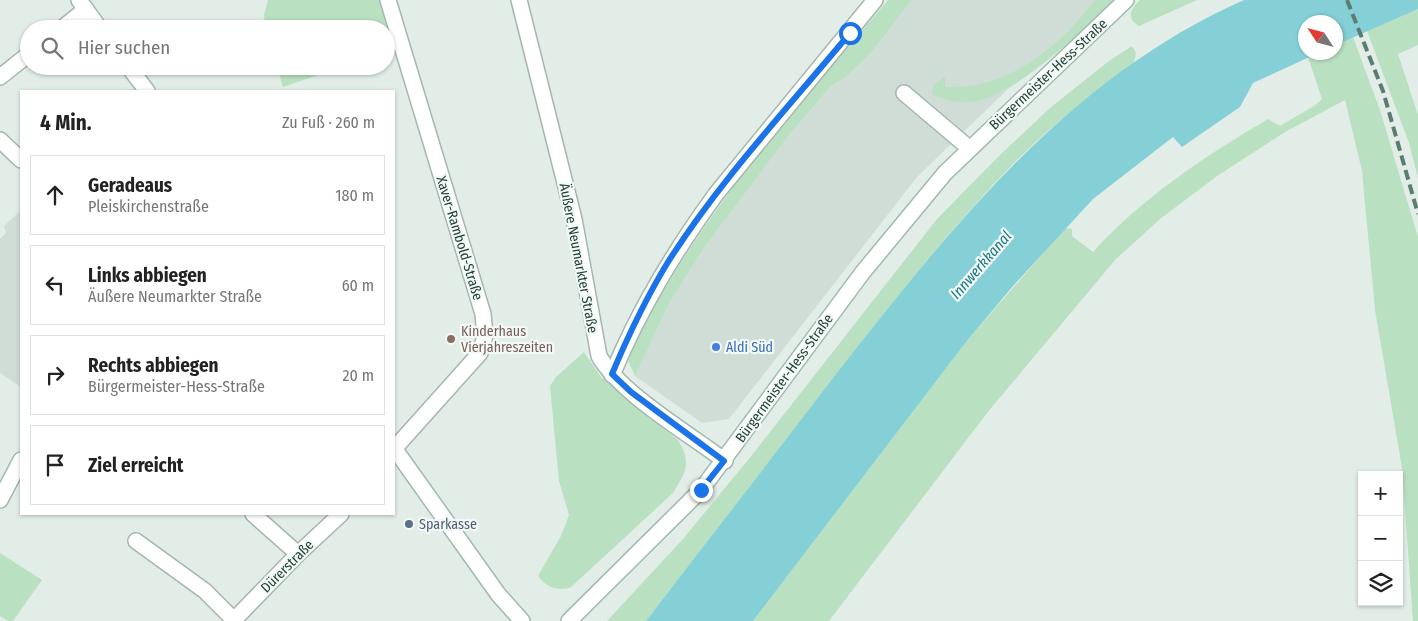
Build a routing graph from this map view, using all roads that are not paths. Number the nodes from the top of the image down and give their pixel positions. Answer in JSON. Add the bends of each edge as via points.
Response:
{"nodes":[{"id":1,"x":388,"y":0,"type":"edge"},
{"id":2,"x":519,"y":0,"type":"edge"},
{"id":3,"x":875,"y":0,"type":"edge"},
{"id":4,"x":1126,"y":0,"type":"edge"},
{"id":5,"x":83,"y":4,"type":"edge"},
{"id":6,"x":69,"y":20,"type":"edge"},
{"id":7,"x":94,"y":20,"type":"edge"},
{"id":8,"x":394,"y":20,"type":"edge"},
{"id":9,"x":395,"y":23,"type":"edge"},
{"id":10,"x":20,"y":61,"type":"edge"},
{"id":11,"x":135,"y":75,"type":"edge"},
{"id":12,"x":0,"y":77,"type":"edge"},
{"id":13,"x":146,"y":90,"type":"edge"},
{"id":14,"x":904,"y":93,"type":"dead end"},
{"id":15,"x":0,"y":140,"type":"edge"},
{"id":16,"x":969,"y":148,"type":"junction"},
{"id":17,"x":20,"y":159,"type":"edge"},
{"id":18,"x":612,"y":374,"type":"junction"},
{"id":19,"x":396,"y":455,"type":"edge"},
{"id":20,"x":724,"y":461,"type":"junction"},
{"id":21,"x":20,"y":462,"type":"edge"},
{"id":22,"x":0,"y":500,"type":"edge"},
{"id":23,"x":254,"y":515,"type":"edge"},
{"id":24,"x":340,"y":515,"type":"edge"},
{"id":25,"x":136,"y":541,"type":"dead end"},
{"id":26,"x":298,"y":554,"type":"junction"},
{"id":27,"x":234,"y":621,"type":"edge"},
{"id":28,"x":522,"y":621,"type":"edge"},
{"id":29,"x":569,"y":621,"type":"edge"}],
"edges":[{"from":1,"to":8,"type":"street","name":"Xaver-Rambold-Straße"},
{"from":2,"to":18,"type":"street","name":"Äußere Neumarkter Straße","via":[[574,219],[596,347]]},
{"from":3,"to":18,"type":"street","via":[[693,226],[652,290]]},
{"from":4,"to":16,"type":"street","name":"Bürgermeister-Hess-Straße"},
{"from":5,"to":6,"type":"street"},
{"from":5,"to":7,"type":"street"},
{"from":9,"to":19,"type":"street","name":"Xaver-Rambold-Straße","via":[[485,329],[480,353]]},
{"from":10,"to":12,"type":"street"},
{"from":11,"to":13,"type":"street"},
{"from":14,"to":16,"type":"street"},
{"from":15,"to":17,"type":"street"},
{"from":16,"to":20,"type":"street","name":"Bürgermeister-Hess-Straße","via":[[879,251]]},
{"from":18,"to":20,"type":"street","name":"Äußere Neumarkter Straße","via":[[631,392]]},
{"from":19,"to":28,"type":"street","via":[[498,594]]},
{"from":20,"to":29,"type":"street","name":"Bürgermeister-Hess-Straße","via":[[675,517]]},
{"from":21,"to":22,"type":"street"},
{"from":23,"to":26,"type":"street"},
{"from":24,"to":26,"type":"street","name":"Dürerstraße"},
{"from":25,"to":27,"type":"street","name":"Dürerstraße","via":[[205,591]]},
{"from":26,"to":27,"type":"street","name":"Dürerstraße"}]}
